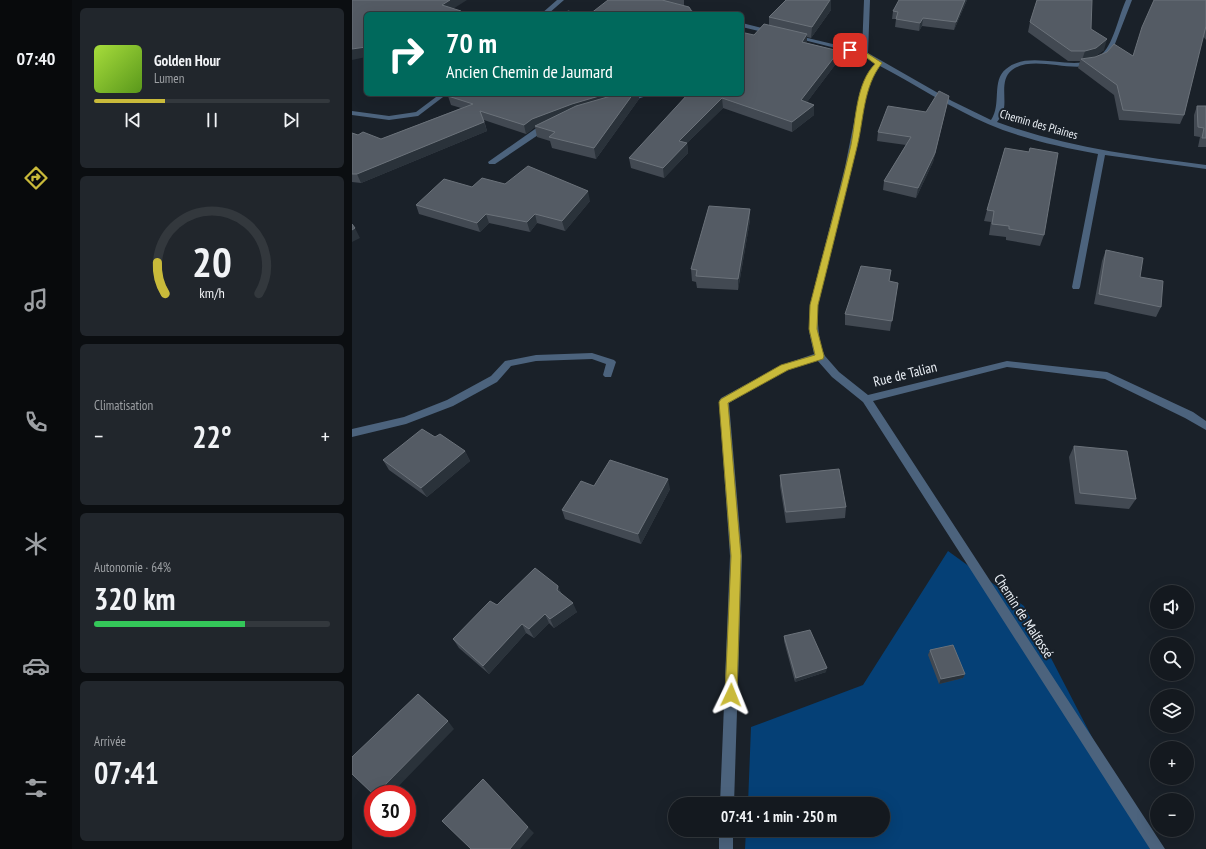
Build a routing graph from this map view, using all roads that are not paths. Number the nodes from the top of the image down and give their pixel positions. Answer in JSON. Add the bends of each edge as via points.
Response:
{"nodes":[{"id":1,"x":561,"y":0,"type":"edge"},
{"id":2,"x":867,"y":0,"type":"edge"},
{"id":3,"x":1129,"y":0,"type":"edge"},
{"id":4,"x":672,"y":8,"type":"edge"},
{"id":5,"x":546,"y":12,"type":"edge"},
{"id":6,"x":689,"y":12,"type":"edge"},
{"id":7,"x":744,"y":25,"type":"edge"},
{"id":8,"x":780,"y":34,"type":"edge"},
{"id":9,"x":788,"y":36,"type":"edge"},
{"id":10,"x":865,"y":54,"type":"junction"},
{"id":11,"x":879,"y":63,"type":"junction"},
{"id":12,"x":441,"y":96,"type":"edge"},
{"id":13,"x":642,"y":96,"type":"edge"},
{"id":14,"x":621,"y":102,"type":"edge"},
{"id":15,"x":352,"y":113,"type":"edge"},
{"id":16,"x":557,"y":123,"type":"edge"},
{"id":17,"x":993,"y":123,"type":"junction"},
{"id":18,"x":1102,"y":153,"type":"junction"},
{"id":19,"x":492,"y":162,"type":"dead end"},
{"id":20,"x":1206,"y":167,"type":"edge"},
{"id":21,"x":1076,"y":287,"type":"dead end"},
{"id":22,"x":820,"y":356,"type":"junction"},
{"id":23,"x":608,"y":375,"type":"dead end"},
{"id":24,"x":866,"y":398,"type":"junction"},
{"id":25,"x":1206,"y":426,"type":"edge"},
{"id":26,"x":352,"y":433,"type":"edge"},
{"id":27,"x":727,"y":797,"type":"edge"},
{"id":28,"x":726,"y":837,"type":"edge"},
{"id":29,"x":726,"y":849,"type":"edge"},
{"id":30,"x":1158,"y":849,"type":"edge"}],
"edges":[{"from":1,"to":5,"type":"street"},
{"from":2,"to":10,"type":"street"},
{"from":3,"to":17,"type":"street","via":[[1106,55],[1094,63],[1026,63],[1009,69],[1001,79],[999,113]]},
{"from":4,"to":6,"type":"street"},
{"from":7,"to":8,"type":"street"},
{"from":9,"to":10,"type":"street"},
{"from":10,"to":11,"type":"street"},
{"from":11,"to":17,"type":"street","name":"Chemin des Plaines"},
{"from":11,"to":22,"type":"street","name":"Rue de Talian","via":[[872,70],[865,88],[854,145],[814,305],[813,329]]},
{"from":12,"to":15,"type":"street","via":[[418,114],[389,118]]},
{"from":13,"to":14,"type":"street"},
{"from":16,"to":19,"type":"street","via":[[538,131]]},
{"from":17,"to":18,"type":"street","name":"Chemin des Plaines","via":[[1018,132]]},
{"from":18,"to":20,"type":"street","name":"Chemin des Plaines"},
{"from":18,"to":21,"type":"street"},
{"from":22,"to":24,"type":"street","name":"Rue de Talian","via":[[838,376]]},
{"from":22,"to":27,"type":"street","via":[[784,368],[724,402],[736,556]]},
{"from":23,"to":26,"type":"street","via":[[611,362],[592,356],[536,358],[508,363],[494,379],[450,403],[406,420]]},
{"from":24,"to":25,"type":"street","name":"Rue de Talian","via":[[1007,364],[1107,376],[1189,415]]},
{"from":24,"to":30,"type":"street","name":"Chemin de Malfossé"},
{"from":28,"to":29,"type":"street"}]}
